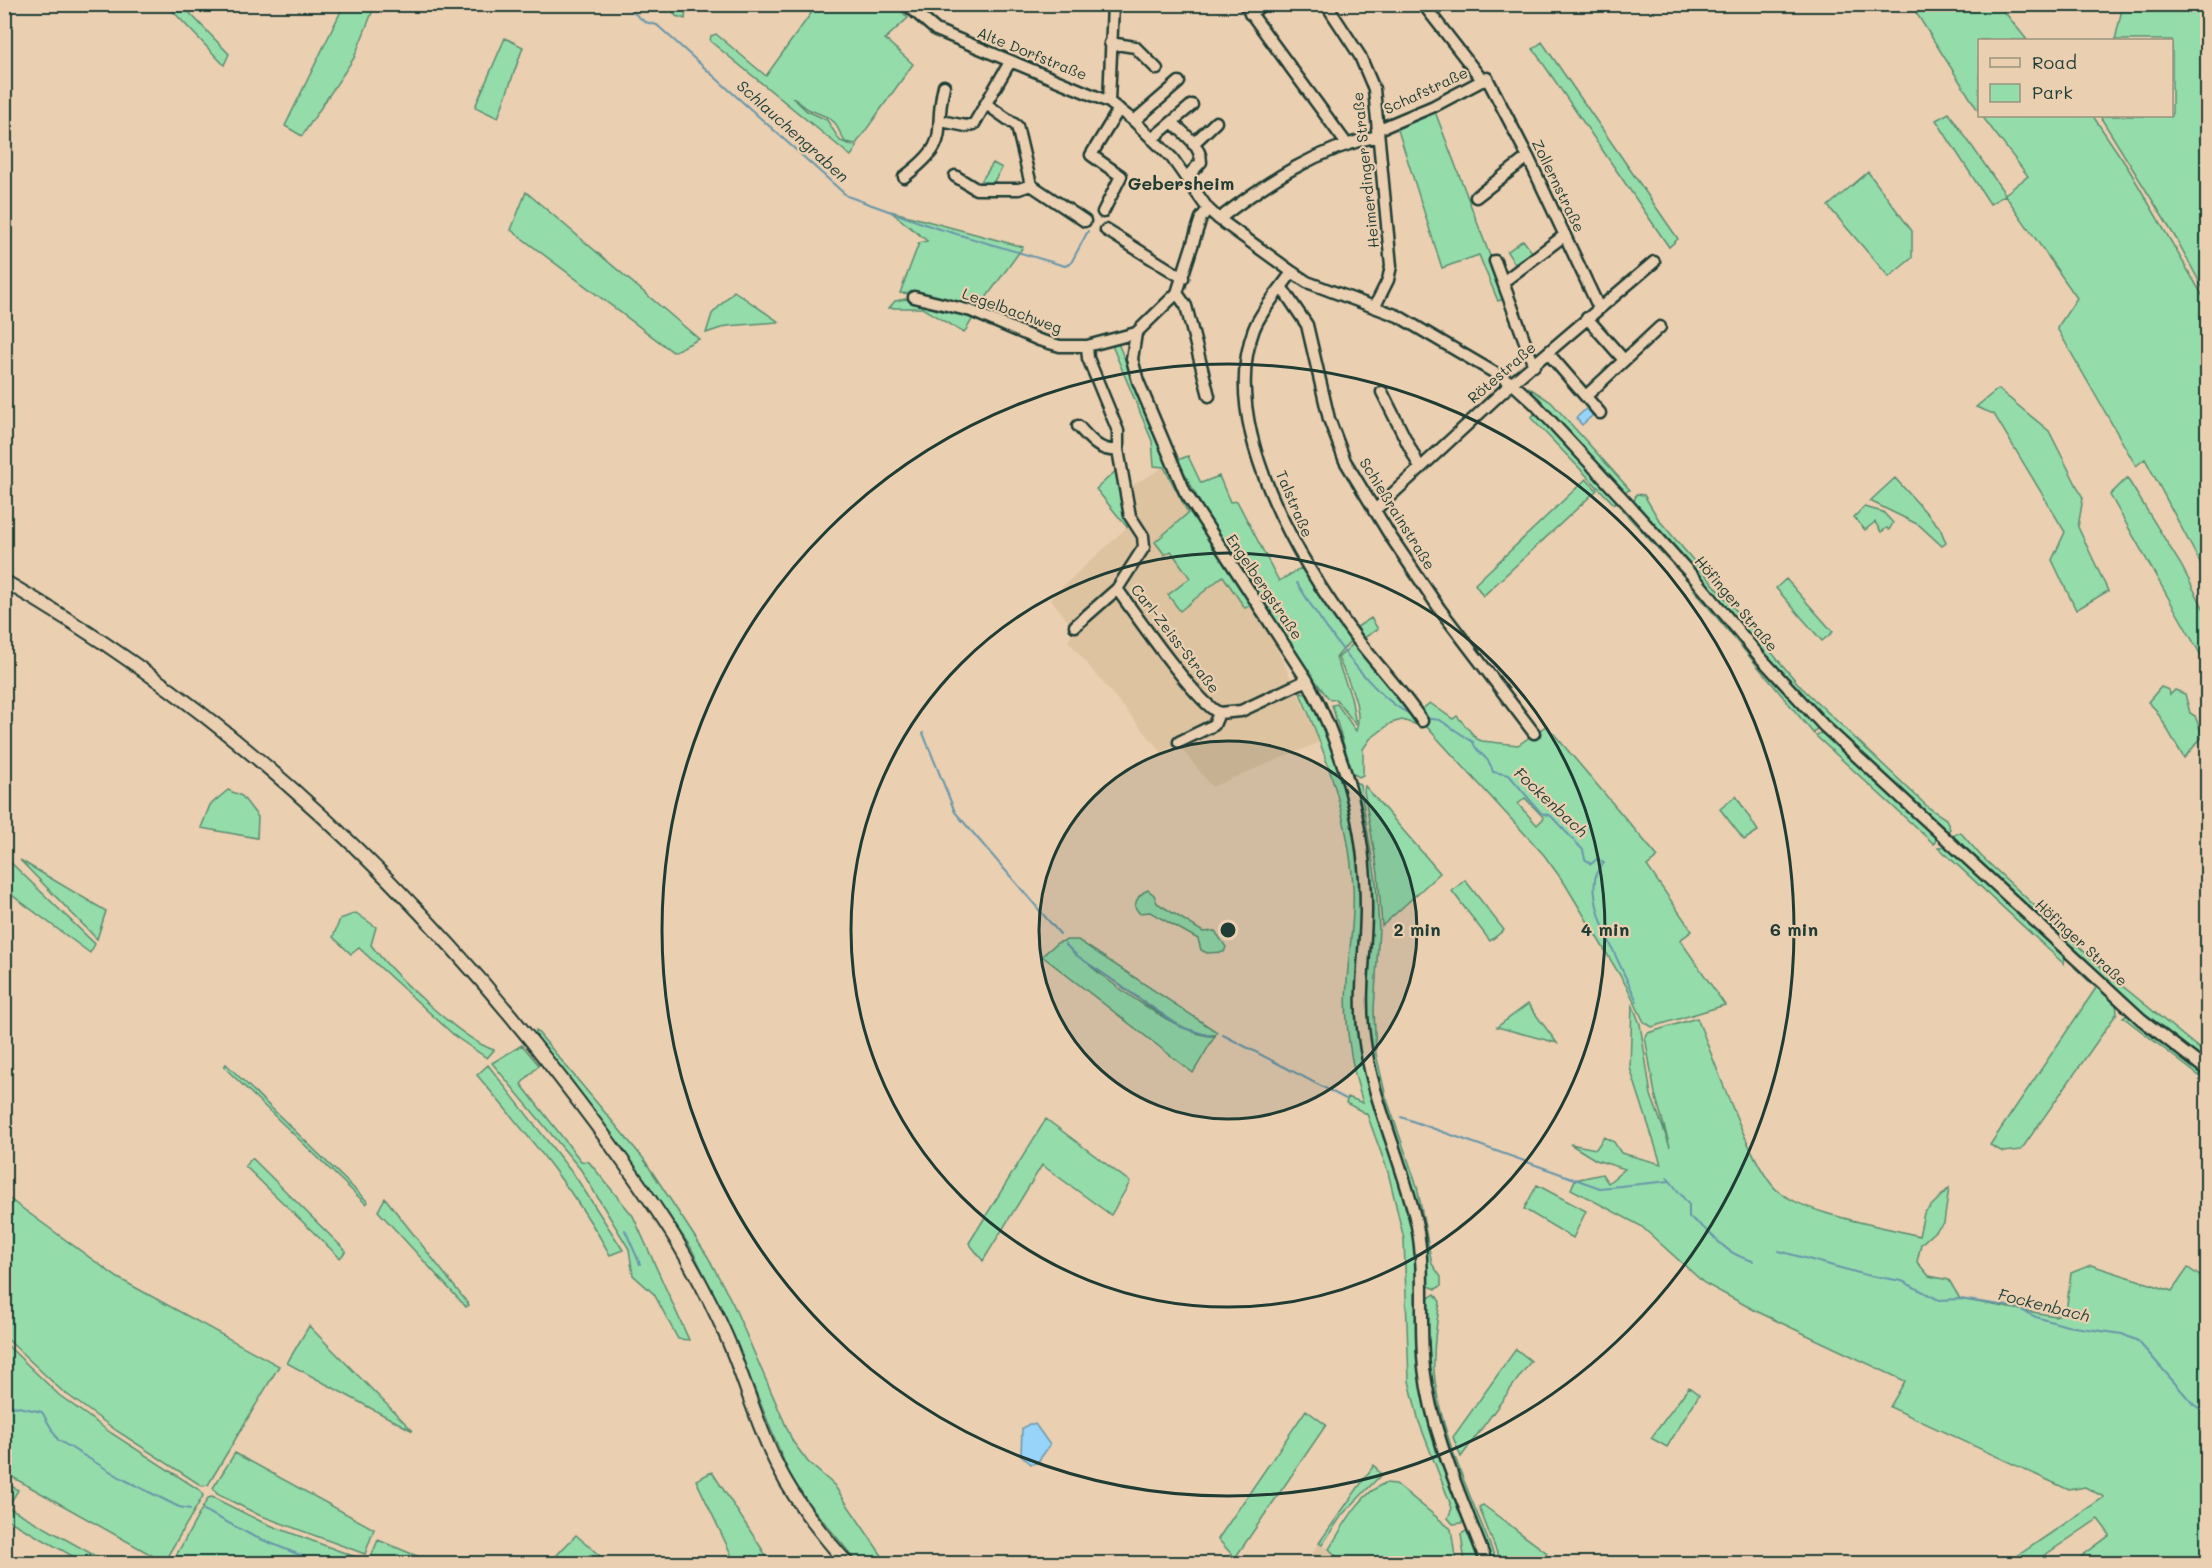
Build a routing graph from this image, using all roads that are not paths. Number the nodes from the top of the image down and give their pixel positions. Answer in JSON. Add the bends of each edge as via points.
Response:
{"nodes":[{"id":1,"x":906,"y":4,"type":"edge"},
{"id":2,"x":1263,"y":4,"type":"edge"},
{"id":3,"x":1326,"y":4,"type":"edge"},
{"id":4,"x":1423,"y":4,"type":"edge"},
{"id":5,"x":1110,"y":6,"type":"edge"},
{"id":6,"x":1247,"y":9,"type":"edge"},
{"id":7,"x":1110,"y":43,"type":"junction"},
{"id":8,"x":1010,"y":62,"type":"junction"},
{"id":9,"x":1157,"y":69,"type":"dead end"},
{"id":10,"x":1485,"y":80,"type":"junction"},
{"id":11,"x":1179,"y":82,"type":"dead end"},
{"id":12,"x":944,"y":86,"type":"dead end"},
{"id":13,"x":1109,"y":102,"type":"junction"},
{"id":14,"x":986,"y":104,"type":"junction"},
{"id":15,"x":1192,"y":105,"type":"dead end"},
{"id":16,"x":1119,"y":109,"type":"junction"},
{"id":17,"x":942,"y":121,"type":"junction"},
{"id":18,"x":1134,"y":121,"type":"junction"},
{"id":19,"x":1172,"y":122,"type":"junction"},
{"id":20,"x":1216,"y":122,"type":"dead end"},
{"id":21,"x":1377,"y":133,"type":"junction"},
{"id":22,"x":1152,"y":139,"type":"junction"},
{"id":23,"x":1346,"y":143,"type":"junction"},
{"id":24,"x":1193,"y":144,"type":"junction"},
{"id":25,"x":1528,"y":157,"type":"junction"},
{"id":26,"x":955,"y":176,"type":"dead end"},
{"id":27,"x":904,"y":177,"type":"dead end"},
{"id":28,"x":1187,"y":177,"type":"junction"},
{"id":29,"x":1031,"y":185,"type":"junction"},
{"id":30,"x":1476,"y":197,"type":"dead end"},
{"id":31,"x":1209,"y":209,"type":"junction"},
{"id":32,"x":1103,"y":212,"type":"dead end"},
{"id":33,"x":1219,"y":219,"type":"junction"},
{"id":34,"x":1085,"y":221,"type":"dead end"},
{"id":35,"x":1106,"y":230,"type":"dead end"},
{"id":36,"x":1565,"y":235,"type":"junction"},
{"id":37,"x":1495,"y":261,"type":"dead end"},
{"id":38,"x":1654,"y":262,"type":"dead end"},
{"id":39,"x":1292,"y":272,"type":"junction"},
{"id":40,"x":1183,"y":278,"type":"junction"},
{"id":41,"x":1503,"y":282,"type":"junction"},
{"id":42,"x":1282,"y":288,"type":"junction"},
{"id":43,"x":1177,"y":292,"type":"junction"},
{"id":44,"x":914,"y":297,"type":"dead end"},
{"id":45,"x":1375,"y":306,"type":"junction"},
{"id":46,"x":1599,"y":308,"type":"junction"},
{"id":47,"x":1587,"y":318,"type":"junction"},
{"id":48,"x":1660,"y":327,"type":"dead end"},
{"id":49,"x":1136,"y":333,"type":"junction"},
{"id":50,"x":1087,"y":346,"type":"junction"},
{"id":51,"x":1548,"y":353,"type":"junction"},
{"id":52,"x":1624,"y":360,"type":"junction"},
{"id":53,"x":1534,"y":366,"type":"junction"},
{"id":54,"x":1512,"y":383,"type":"junction"},
{"id":55,"x":1382,"y":392,"type":"dead end"},
{"id":56,"x":1209,"y":396,"type":"dead end"},
{"id":57,"x":1586,"y":396,"type":"junction"},
{"id":58,"x":1600,"y":413,"type":"dead end"},
{"id":59,"x":1078,"y":426,"type":"dead end"},
{"id":60,"x":1118,"y":450,"type":"junction"},
{"id":61,"x":1420,"y":468,"type":"junction"},
{"id":62,"x":1374,"y":511,"type":"junction"},
{"id":63,"x":4,"y":581,"type":"edge"},
{"id":64,"x":1117,"y":589,"type":"junction"},
{"id":65,"x":1075,"y":626,"type":"dead end"},
{"id":66,"x":1307,"y":680,"type":"junction"},
{"id":67,"x":1219,"y":713,"type":"junction"},
{"id":68,"x":1419,"y":717,"type":"dead end"},
{"id":69,"x":1534,"y":733,"type":"dead end"},
{"id":70,"x":1179,"y":742,"type":"dead end"},
{"id":71,"x":2208,"y":1071,"type":"edge"},
{"id":72,"x":848,"y":1563,"type":"edge"},
{"id":73,"x":1487,"y":1563,"type":"edge"}],
"edges":[{"from":1,"to":8,"type":"street","name":"Alte Dorfstraße","via":[[936,30]]},
{"from":2,"to":6,"type":"street"},
{"from":3,"to":21,"type":"street","name":"Heimerdinger Straße","via":[[1368,71],[1374,89]]},
{"from":4,"to":10,"type":"street","name":"Zollernstraße"},
{"from":5,"to":7,"type":"street"},
{"from":6,"to":23,"type":"street"},
{"from":7,"to":9,"type":"street","via":[[1135,47]]},
{"from":7,"to":13,"type":"street"},
{"from":8,"to":13,"type":"street","name":"Alte Dorfstraße"},
{"from":8,"to":14,"type":"street"},
{"from":10,"to":21,"type":"street","name":"Schafstraße"},
{"from":10,"to":25,"type":"street","name":"Zollernstraße"},
{"from":11,"to":18,"type":"street"},
{"from":12,"to":17,"type":"street","via":[[940,101]]},
{"from":13,"to":16,"type":"street","name":"Alte Dorfstraße"},
{"from":14,"to":17,"type":"street","via":[[969,126]]},
{"from":14,"to":29,"type":"street","via":[[1018,128]]},
{"from":15,"to":19,"type":"street"},
{"from":16,"to":18,"type":"street","name":"Alte Dorfstraße"},
{"from":16,"to":32,"type":"street","via":[[1091,154],[1120,176]]},
{"from":17,"to":27,"type":"street","via":[[932,154]]},
{"from":18,"to":22,"type":"street","name":"Alte Dorfstraße"},
{"from":19,"to":22,"type":"street"},
{"from":19,"to":24,"type":"street"},
{"from":20,"to":24,"type":"street"},
{"from":21,"to":23,"type":"street","name":"Schafstraße"},
{"from":21,"to":45,"type":"street","name":"Heimerdinger Straße","via":[[1391,266]]},
{"from":22,"to":28,"type":"street","name":"Alte Dorfstraße"},
{"from":23,"to":33,"type":"street","name":"Schafstraße","via":[[1303,162]]},
{"from":24,"to":28,"type":"street","via":[[1201,162]]},
{"from":25,"to":30,"type":"street"},
{"from":25,"to":36,"type":"street","name":"Zollernstraße"},
{"from":26,"to":29,"type":"street","via":[[976,189],[1019,189]]},
{"from":28,"to":31,"type":"street","name":"Alte Dorfstraße"},
{"from":29,"to":34,"type":"street"},
{"from":31,"to":33,"type":"street","name":"Höfinger Straße"},
{"from":31,"to":40,"type":"street","via":[[1201,218]]},
{"from":33,"to":39,"type":"street","name":"Höfinger Straße"},
{"from":35,"to":40,"type":"street"},
{"from":36,"to":41,"type":"street"},
{"from":36,"to":46,"type":"street","name":"Zollernstraße"},
{"from":37,"to":41,"type":"street"},
{"from":38,"to":46,"type":"street","name":"Rötestraße"},
{"from":39,"to":42,"type":"street","name":"Talstraße"},
{"from":39,"to":45,"type":"street","name":"Höfinger Straße","via":[[1307,282]]},
{"from":40,"to":43,"type":"street"},
{"from":41,"to":53,"type":"street"},
{"from":42,"to":62,"type":"street","name":"Schießrainstraße","via":[[1307,325],[1329,419]]},
{"from":42,"to":68,"type":"street","name":"Talstraße","via":[[1255,327],[1245,368],[1250,429],[1267,483],[1293,541],[1324,591]]},
{"from":43,"to":49,"type":"street"},
{"from":43,"to":56,"type":"street","via":[[1186,306]]},
{"from":44,"to":50,"type":"street","name":"Legelbachweg","via":[[971,311],[1060,346]]},
{"from":45,"to":54,"type":"street","name":"Höfinger Straße"},
{"from":46,"to":47,"type":"street","name":"Rötestraße"},
{"from":47,"to":51,"type":"street","name":"Rötestraße"},
{"from":47,"to":52,"type":"street"},
{"from":48,"to":52,"type":"street"},
{"from":49,"to":50,"type":"street","name":"Legelbachweg"},
{"from":49,"to":66,"type":"street","name":"Engelbergstraße","via":[[1132,359],[1138,381],[1185,492]]},
{"from":50,"to":60,"type":"street","via":[[1118,431]]},
{"from":51,"to":53,"type":"street","name":"Rötestraße"},
{"from":51,"to":57,"type":"street"},
{"from":52,"to":57,"type":"street"},
{"from":53,"to":54,"type":"street","name":"Rötestraße"},
{"from":54,"to":61,"type":"street","name":"Rötestraße"},
{"from":54,"to":71,"type":"street","name":"Höfinger Straße","via":[[1624,500],[1824,726],[2141,1019]]},
{"from":55,"to":61,"type":"street"},
{"from":57,"to":58,"type":"street"},
{"from":59,"to":60,"type":"street","via":[[1101,449]]},
{"from":60,"to":64,"type":"street","via":[[1130,516],[1143,536],[1144,547]]},
{"from":61,"to":62,"type":"street","name":"Rötestraße"},
{"from":62,"to":69,"type":"street","name":"Schießrainstraße","via":[[1438,608]]},
{"from":63,"to":72,"type":"main road","via":[[128,658],[238,741],[314,806],[457,952],[595,1123],[675,1238],[727,1338],[778,1467],[811,1522]]},
{"from":64,"to":65,"type":"street"},
{"from":64,"to":67,"type":"street","name":"Carl-Zeiss-Straße","via":[[1197,693]]},
{"from":66,"to":67,"type":"street","name":"Carl-Zeiss-Straße","via":[[1241,711]]},
{"from":66,"to":73,"type":"street","name":"Engelbergstraße","via":[[1337,745],[1356,820],[1365,881],[1364,1036],[1375,1093],[1409,1191],[1418,1233],[1429,1395],[1437,1429]]},
{"from":67,"to":70,"type":"street","via":[[1214,725]]}]}
